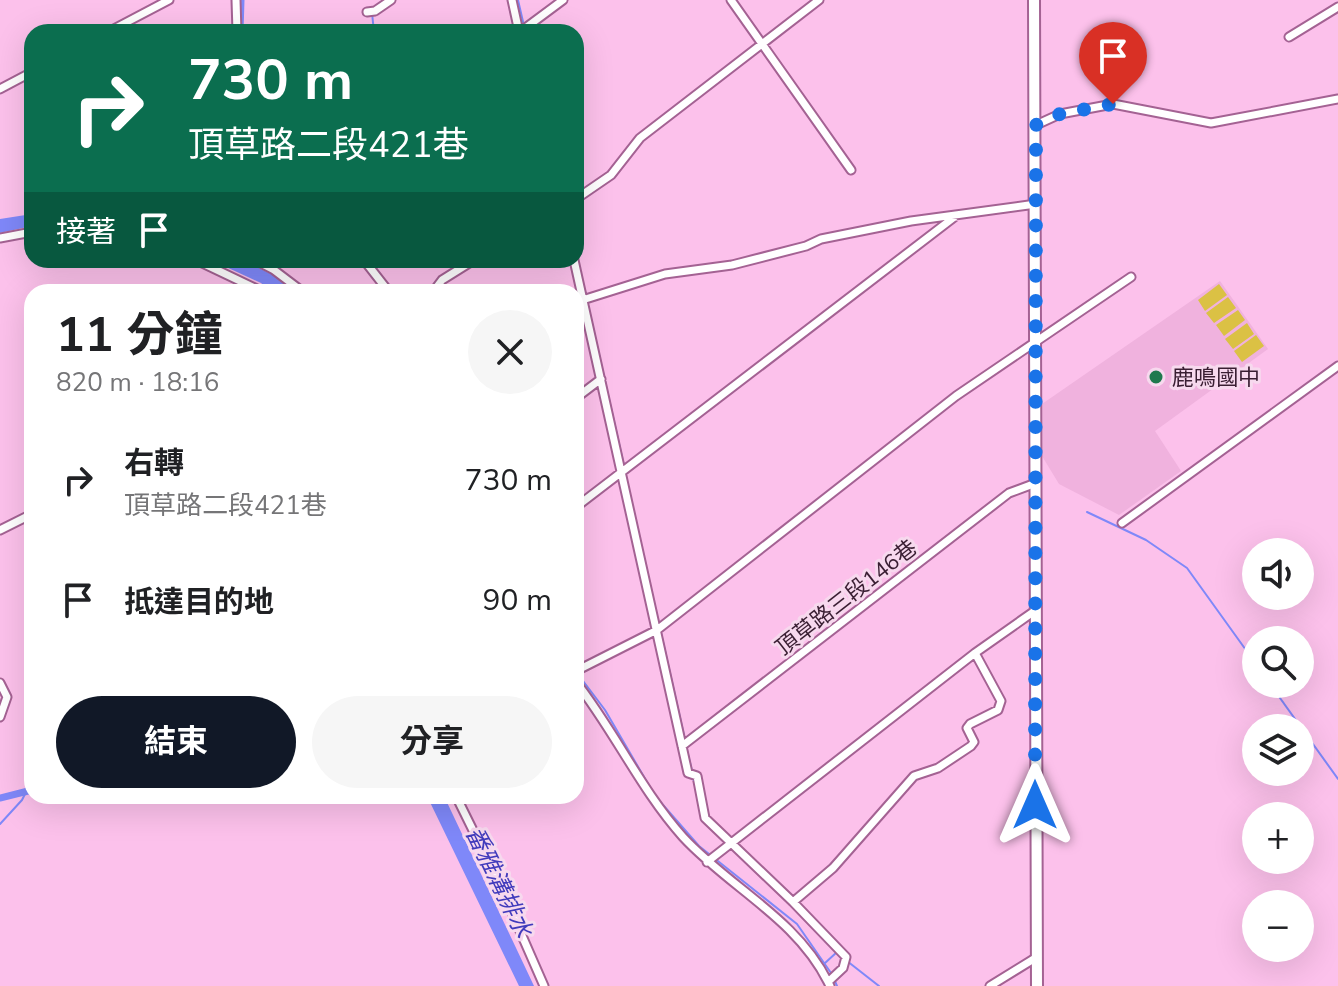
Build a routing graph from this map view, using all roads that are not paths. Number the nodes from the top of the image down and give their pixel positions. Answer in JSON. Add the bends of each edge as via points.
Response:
{"nodes":[{"id":1,"x":169,"y":0,"type":"edge"},
{"id":2,"x":236,"y":0,"type":"edge"},
{"id":3,"x":391,"y":0,"type":"edge"},
{"id":4,"x":512,"y":0,"type":"edge"},
{"id":5,"x":563,"y":0,"type":"edge"},
{"id":6,"x":731,"y":0,"type":"edge"},
{"id":7,"x":819,"y":0,"type":"edge"},
{"id":8,"x":1034,"y":0,"type":"edge"},
{"id":9,"x":1338,"y":7,"type":"edge"},
{"id":10,"x":371,"y":11,"type":"dead end"},
{"id":11,"x":123,"y":24,"type":"edge"},
{"id":12,"x":237,"y":24,"type":"edge"},
{"id":13,"x":517,"y":24,"type":"edge"},
{"id":14,"x":530,"y":24,"type":"edge"},
{"id":15,"x":1289,"y":37,"type":"dead end"},
{"id":16,"x":763,"y":43,"type":"junction"},
{"id":17,"x":24,"y":76,"type":"edge"},
{"id":18,"x":0,"y":89,"type":"edge"},
{"id":19,"x":1338,"y":99,"type":"edge"},
{"id":20,"x":1036,"y":125,"type":"junction"},
{"id":21,"x":851,"y":170,"type":"dead end"},
{"id":22,"x":584,"y":194,"type":"edge"},
{"id":23,"x":1036,"y":204,"type":"junction"},
{"id":24,"x":957,"y":215,"type":"junction"},
{"id":25,"x":24,"y":234,"type":"edge"},
{"id":26,"x":0,"y":238,"type":"edge"},
{"id":27,"x":213,"y":268,"type":"edge"},
{"id":28,"x":270,"y":268,"type":"edge"},
{"id":29,"x":370,"y":268,"type":"edge"},
{"id":30,"x":461,"y":268,"type":"edge"},
{"id":31,"x":1131,"y":277,"type":"dead end"},
{"id":32,"x":246,"y":284,"type":"edge"},
{"id":33,"x":292,"y":284,"type":"edge"},
{"id":34,"x":383,"y":284,"type":"edge"},
{"id":35,"x":439,"y":284,"type":"edge"},
{"id":36,"x":584,"y":300,"type":"edge"},
{"id":37,"x":584,"y":316,"type":"edge"},
{"id":38,"x":1036,"y":342,"type":"junction"},
{"id":39,"x":1338,"y":366,"type":"edge"},
{"id":40,"x":601,"y":379,"type":"junction"},
{"id":41,"x":584,"y":392,"type":"edge"},
{"id":42,"x":621,"y":473,"type":"junction"},
{"id":43,"x":1036,"y":483,"type":"junction"},
{"id":44,"x":584,"y":501,"type":"edge"},
{"id":45,"x":24,"y":518,"type":"edge"},
{"id":46,"x":1122,"y":523,"type":"dead end"},
{"id":47,"x":0,"y":530,"type":"edge"},
{"id":48,"x":1036,"y":610,"type":"junction"},
{"id":49,"x":657,"y":630,"type":"junction"},
{"id":50,"x":975,"y":653,"type":"junction"},
{"id":51,"x":584,"y":667,"type":"edge"},
{"id":52,"x":0,"y":683,"type":"edge"},
{"id":53,"x":584,"y":692,"type":"edge"},
{"id":54,"x":0,"y":717,"type":"edge"},
{"id":55,"x":682,"y":746,"type":"junction"},
{"id":56,"x":460,"y":804,"type":"edge"},
{"id":57,"x":733,"y":843,"type":"junction"},
{"id":58,"x":707,"y":862,"type":"junction"},
{"id":59,"x":793,"y":902,"type":"junction"},
{"id":60,"x":1037,"y":957,"type":"junction"},
{"id":61,"x":829,"y":984,"type":"edge"},
{"id":62,"x":544,"y":986,"type":"edge"},
{"id":63,"x":990,"y":986,"type":"edge"},
{"id":64,"x":1037,"y":986,"type":"edge"}],
"edges":[{"from":1,"to":11,"type":"street"},
{"from":2,"to":12,"type":"street"},
{"from":3,"to":10,"type":"street"},
{"from":4,"to":13,"type":"street"},
{"from":5,"to":14,"type":"street"},
{"from":6,"to":16,"type":"street"},
{"from":7,"to":16,"type":"street"},
{"from":8,"to":20,"type":"street"},
{"from":9,"to":15,"type":"street"},
{"from":16,"to":21,"type":"street"},
{"from":16,"to":22,"type":"street","via":[[640,138],[611,175]]},
{"from":17,"to":18,"type":"street"},
{"from":19,"to":20,"type":"street","via":[[1211,123],[1113,104],[1060,114]]},
{"from":20,"to":23,"type":"street"},
{"from":23,"to":24,"type":"street"},
{"from":23,"to":38,"type":"street"},
{"from":24,"to":36,"type":"street","via":[[821,239],[732,265],[665,274]]},
{"from":24,"to":42,"type":"street"},
{"from":25,"to":26,"type":"street"},
{"from":27,"to":32,"type":"street"},
{"from":28,"to":33,"type":"street"},
{"from":29,"to":34,"type":"street"},
{"from":30,"to":35,"type":"street"},
{"from":31,"to":38,"type":"street"},
{"from":37,"to":40,"type":"street"},
{"from":38,"to":43,"type":"street"},
{"from":38,"to":49,"type":"street","via":[[956,396]]},
{"from":39,"to":46,"type":"street"},
{"from":40,"to":41,"type":"street"},
{"from":40,"to":42,"type":"street"},
{"from":42,"to":44,"type":"street"},
{"from":42,"to":49,"type":"street"},
{"from":43,"to":48,"type":"street"},
{"from":43,"to":55,"type":"street","name":"頂草路三段146巷","via":[[1009,493]]},
{"from":45,"to":47,"type":"street"},
{"from":48,"to":50,"type":"street"},
{"from":48,"to":60,"type":"street"},
{"from":49,"to":51,"type":"street"},
{"from":49,"to":55,"type":"street"},
{"from":50,"to":57,"type":"street"},
{"from":50,"to":59,"type":"street","via":[[1001,701],[998,710],[970,724],[971,746],[938,768],[914,776],[833,868]]},
{"from":52,"to":54,"type":"street","via":[[7,697]]},
{"from":53,"to":58,"type":"street","via":[[657,806]]},
{"from":55,"to":57,"type":"street","via":[[688,773],[697,776],[705,818]]},
{"from":56,"to":62,"type":"street"},
{"from":57,"to":58,"type":"street"},
{"from":57,"to":59,"type":"street"},
{"from":58,"to":61,"type":"street","via":[[787,926]]},
{"from":59,"to":61,"type":"street","via":[[846,957]]},
{"from":60,"to":63,"type":"street"},
{"from":60,"to":64,"type":"street"}]}
